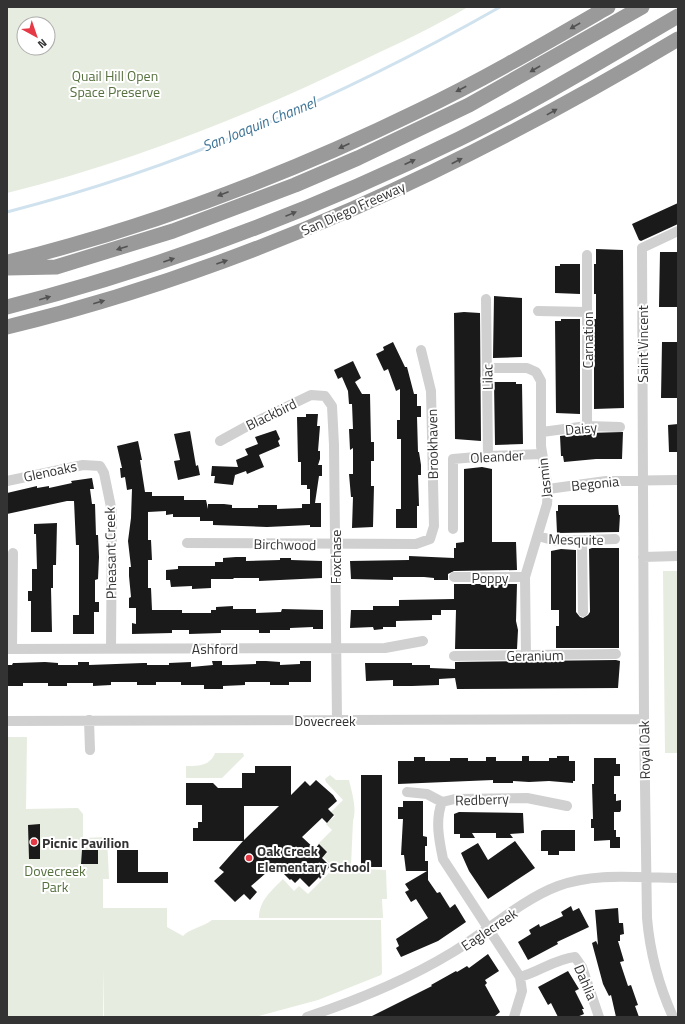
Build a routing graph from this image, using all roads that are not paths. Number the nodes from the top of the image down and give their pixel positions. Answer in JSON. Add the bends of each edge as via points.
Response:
{"nodes":[{"id":1,"x":608,"y":7,"type":"edge"},
{"id":2,"x":642,"y":7,"type":"edge"},
{"id":3,"x":678,"y":16,"type":"edge"},
{"id":4,"x":675,"y":42,"type":"edge"},
{"id":5,"x":678,"y":231,"type":"edge"},
{"id":6,"x":587,"y":255,"type":"dead end"},
{"id":7,"x":7,"y":263,"type":"edge"},
{"id":8,"x":7,"y":268,"type":"edge"},
{"id":9,"x":486,"y":299,"type":"dead end"},
{"id":10,"x":7,"y":308,"type":"edge"},
{"id":11,"x":538,"y":311,"type":"dead end"},
{"id":12,"x":587,"y":312,"type":"junction"},
{"id":13,"x":7,"y":327,"type":"edge"},
{"id":14,"x":421,"y":350,"type":"dead end"},
{"id":15,"x":487,"y":368,"type":"junction"},
{"id":16,"x":324,"y":396,"type":"joint"},
{"id":17,"x":587,"y":426,"type":"junction"},
{"id":18,"x":620,"y":427,"type":"dead end"},
{"id":19,"x":542,"y":432,"type":"junction"},
{"id":20,"x":220,"y":441,"type":"dead end"},
{"id":21,"x":542,"y":454,"type":"junction"},
{"id":22,"x":488,"y":456,"type":"junction"},
{"id":23,"x":93,"y":465,"type":"joint"},
{"id":24,"x":7,"y":480,"type":"edge"},
{"id":25,"x":643,"y":480,"type":"junction"},
{"id":26,"x":678,"y":480,"type":"edge"},
{"id":27,"x":548,"y":489,"type":"junction"},
{"id":28,"x":453,"y":529,"type":"dead end"},
{"id":29,"x":538,"y":536,"type":"junction"},
{"id":30,"x":430,"y":539,"type":"joint"},
{"id":31,"x":615,"y":539,"type":"dead end"},
{"id":32,"x":582,"y":541,"type":"junction"},
{"id":33,"x":187,"y":543,"type":"dead end"},
{"id":34,"x":335,"y":544,"type":"junction"},
{"id":35,"x":13,"y":553,"type":"dead end"},
{"id":36,"x":678,"y":556,"type":"edge"},
{"id":37,"x":643,"y":557,"type":"junction"},
{"id":38,"x":454,"y":577,"type":"dead end"},
{"id":39,"x":525,"y":577,"type":"junction"},
{"id":40,"x":583,"y":612,"type":"dead end"},
{"id":41,"x":423,"y":641,"type":"dead end"},
{"id":42,"x":335,"y":648,"type":"junction"},
{"id":43,"x":9,"y":649,"type":"edge"},
{"id":44,"x":111,"y":649,"type":"junction"},
{"id":45,"x":616,"y":654,"type":"dead end"},
{"id":46,"x":454,"y":656,"type":"dead end"},
{"id":47,"x":526,"y":656,"type":"junction"},
{"id":48,"x":644,"y":719,"type":"junction"},
{"id":49,"x":90,"y":720,"type":"junction"},
{"id":50,"x":337,"y":720,"type":"junction"},
{"id":51,"x":7,"y":721,"type":"edge"},
{"id":52,"x":90,"y":750,"type":"dead end"},
{"id":53,"x":407,"y":792,"type":"dead end"},
{"id":54,"x":442,"y":802,"type":"junction"},
{"id":55,"x":567,"y":806,"type":"dead end"},
{"id":56,"x":646,"y":878,"type":"junction"},
{"id":57,"x":678,"y":878,"type":"edge"},
{"id":58,"x":488,"y":930,"type":"junction"},
{"id":59,"x":520,"y":977,"type":"junction"},
{"id":60,"x":307,"y":1017,"type":"edge"},
{"id":61,"x":514,"y":1017,"type":"edge"},
{"id":62,"x":599,"y":1017,"type":"edge"},
{"id":63,"x":673,"y":1017,"type":"edge"}],
"edges":[{"from":1,"to":7,"type":"highway","one_way":true,"via":[[458,91],[327,153],[150,220]]},
{"from":2,"to":8,"type":"highway","one_way":true,"via":[[469,105],[295,185],[174,231],[69,264],[56,267]]},
{"from":10,"to":3,"type":"highway","one_way":true,"via":[[136,272],[219,243],[351,190],[461,138],[545,94]]},
{"from":13,"to":4,"type":"highway","name":"San Diego Freeway","one_way":true,"via":[[138,290],[236,257],[308,229],[518,131]]},
{"from":5,"to":25,"type":"street","name":"Saint Vincent","via":[[642,248]]},
{"from":6,"to":12,"type":"street","name":"Carnation"},
{"from":9,"to":15,"type":"street","name":"Lilac"},
{"from":11,"to":12,"type":"street"},
{"from":12,"to":17,"type":"street","name":"Carnation"},
{"from":14,"to":30,"type":"street","name":"Brookhaven","via":[[431,391],[434,526]]},
{"from":15,"to":19,"type":"street","name":"Jasmin","via":[[527,368],[536,372],[541,381]]},
{"from":15,"to":22,"type":"street","name":"Lilac"},
{"from":16,"to":20,"type":"street","name":"Blackbird","via":[[311,396]]},
{"from":16,"to":34,"type":"street","name":"Foxchase","via":[[332,406]]},
{"from":17,"to":18,"type":"street","name":"Daisy"},
{"from":17,"to":19,"type":"street","name":"Daisy"},
{"from":19,"to":21,"type":"street","name":"Jasmin"},
{"from":21,"to":22,"type":"street","name":"Oleander"},
{"from":21,"to":27,"type":"street","name":"Jasmin"},
{"from":22,"to":28,"type":"street","name":"Oleander","via":[[453,459]]},
{"from":23,"to":24,"type":"street","name":"Glenoaks","via":[[83,464]]},
{"from":23,"to":44,"type":"street","name":"Pheasant Creek","via":[[100,466],[104,473],[112,512]]},
{"from":25,"to":26,"type":"street","name":"Begonia"},
{"from":25,"to":27,"type":"street","name":"Begonia","via":[[606,481]]},
{"from":25,"to":37,"type":"street","name":"Royal Oak"},
{"from":27,"to":29,"type":"street","name":"Jasmin","via":[[545,516]]},
{"from":29,"to":32,"type":"street","name":"Mesquite","via":[[556,541]]},
{"from":29,"to":39,"type":"street","name":"Jasmin"},
{"from":30,"to":34,"type":"street","name":"Birchwood","via":[[416,544]]},
{"from":31,"to":32,"type":"street","name":"Mesquite"},
{"from":32,"to":40,"type":"street"},
{"from":33,"to":34,"type":"street","name":"Birchwood"},
{"from":34,"to":42,"type":"street","name":"Foxchase"},
{"from":35,"to":43,"type":"street"},
{"from":36,"to":37,"type":"street"},
{"from":37,"to":48,"type":"street","name":"Royal Oak"},
{"from":38,"to":39,"type":"street","name":"Poppy"},
{"from":39,"to":47,"type":"street","name":"Jasmin"},
{"from":41,"to":42,"type":"street","name":"Ashford","via":[[385,648]]},
{"from":42,"to":44,"type":"street","name":"Ashford"},
{"from":42,"to":50,"type":"street","name":"Foxchase"},
{"from":43,"to":44,"type":"street","name":"Ashford"},
{"from":45,"to":47,"type":"street","name":"Geranium"},
{"from":46,"to":47,"type":"street","name":"Geranium"},
{"from":48,"to":50,"type":"street","name":"Dovecreek"},
{"from":48,"to":56,"type":"street","name":"Royal Oak"},
{"from":49,"to":50,"type":"street","name":"Dovecreek"},
{"from":49,"to":51,"type":"street","name":"Dovecreek"},
{"from":49,"to":52,"type":"street"},
{"from":53,"to":54,"type":"street","via":[[427,794]]},
{"from":54,"to":55,"type":"street","name":"Redberry","via":[[455,799],[527,798]]},
{"from":54,"to":58,"type":"street","name":"Redberry","via":[[438,812],[439,841],[443,859]]},
{"from":56,"to":57,"type":"street","name":"Eaglecreek"},
{"from":56,"to":58,"type":"street","name":"Eaglecreek","via":[[596,878],[559,885],[531,899]]},
{"from":56,"to":63,"type":"street","name":"Royal Oak","via":[[650,945],[661,987]]},
{"from":58,"to":59,"type":"street","name":"Redberry"},
{"from":58,"to":60,"type":"street","name":"Eaglecreek","via":[[404,979],[357,1000]]},
{"from":59,"to":61,"type":"street","via":[[522,991]]},
{"from":59,"to":62,"type":"street","name":"Dahlia","via":[[533,974],[562,958],[575,957],[582,967]]}]}
